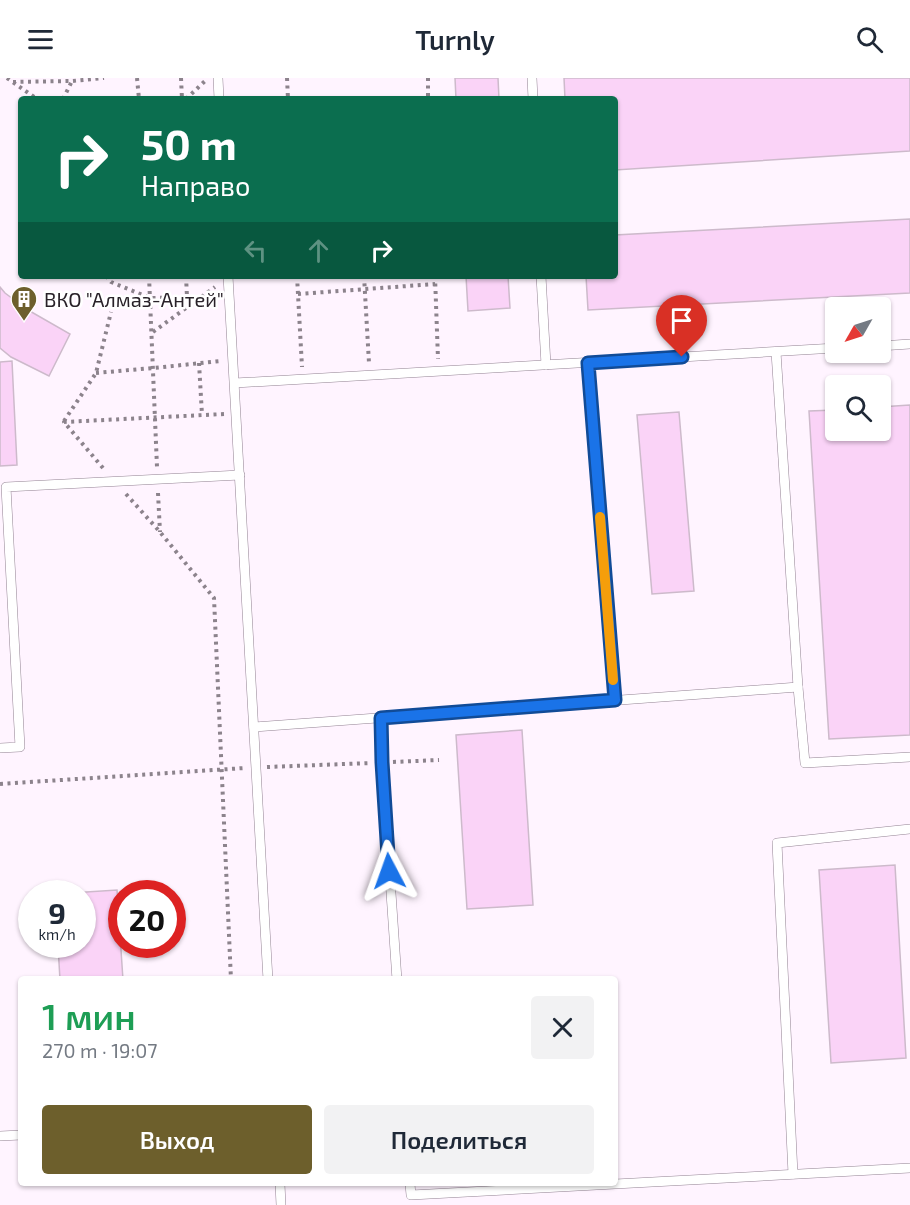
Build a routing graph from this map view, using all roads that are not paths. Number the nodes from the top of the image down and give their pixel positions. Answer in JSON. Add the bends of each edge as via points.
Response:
{"nodes":[{"id":1,"x":218,"y":78,"type":"edge"},
{"id":2,"x":532,"y":78,"type":"edge"},
{"id":3,"x":219,"y":96,"type":"edge"},
{"id":4,"x":533,"y":96,"type":"edge"},
{"id":5,"x":229,"y":279,"type":"edge"},
{"id":6,"x":541,"y":279,"type":"edge"},
{"id":7,"x":910,"y":344,"type":"edge"},
{"id":8,"x":891,"y":345,"type":"edge"},
{"id":9,"x":825,"y":349,"type":"edge"},
{"id":10,"x":776,"y":352,"type":"junction"},
{"id":11,"x":588,"y":363,"type":"junction"},
{"id":12,"x":546,"y":365,"type":"junction"},
{"id":13,"x":235,"y":383,"type":"junction"},
{"id":14,"x":240,"y":476,"type":"junction"},
{"id":15,"x":798,"y":687,"type":"junction"},
{"id":16,"x":615,"y":700,"type":"junction"},
{"id":17,"x":381,"y":718,"type":"junction"},
{"id":18,"x":254,"y":727,"type":"junction"},
{"id":19,"x":0,"y":748,"type":"edge"},
{"id":20,"x":910,"y":757,"type":"edge"},
{"id":21,"x":910,"y":829,"type":"edge"},
{"id":22,"x":268,"y":976,"type":"edge"},
{"id":23,"x":397,"y":976,"type":"edge"},
{"id":24,"x":18,"y":1135,"type":"edge"},
{"id":25,"x":0,"y":1136,"type":"edge"},
{"id":26,"x":910,"y":1168,"type":"edge"},
{"id":27,"x":793,"y":1174,"type":"junction"},
{"id":28,"x":618,"y":1184,"type":"edge"},
{"id":29,"x":280,"y":1186,"type":"edge"},
{"id":30,"x":410,"y":1186,"type":"edge"},
{"id":31,"x":575,"y":1186,"type":"edge"},
{"id":32,"x":281,"y":1205,"type":"edge"}],
"edges":[{"from":1,"to":3,"type":"lane"},
{"from":2,"to":4,"type":"lane"},
{"from":5,"to":13,"type":"lane"},
{"from":6,"to":12,"type":"lane"},
{"from":7,"to":8,"type":"lane"},
{"from":9,"to":10,"type":"lane"},
{"from":10,"to":11,"type":"lane"},
{"from":10,"to":15,"type":"lane"},
{"from":11,"to":12,"type":"lane"},
{"from":11,"to":16,"type":"lane"},
{"from":12,"to":13,"type":"lane"},
{"from":13,"to":14,"type":"lane"},
{"from":14,"to":18,"type":"lane"},
{"from":14,"to":19,"type":"lane","via":[[6,487],[20,747]]},
{"from":15,"to":16,"type":"lane"},
{"from":15,"to":20,"type":"lane","via":[[805,763]]},
{"from":16,"to":17,"type":"lane"},
{"from":17,"to":18,"type":"lane"},
{"from":17,"to":23,"type":"lane"},
{"from":18,"to":22,"type":"lane"},
{"from":21,"to":27,"type":"lane","via":[[777,843]]},
{"from":24,"to":25,"type":"lane"},
{"from":26,"to":27,"type":"lane"},
{"from":27,"to":28,"type":"lane"},
{"from":29,"to":32,"type":"lane"},
{"from":30,"to":31,"type":"lane","via":[[411,1195]]}]}
